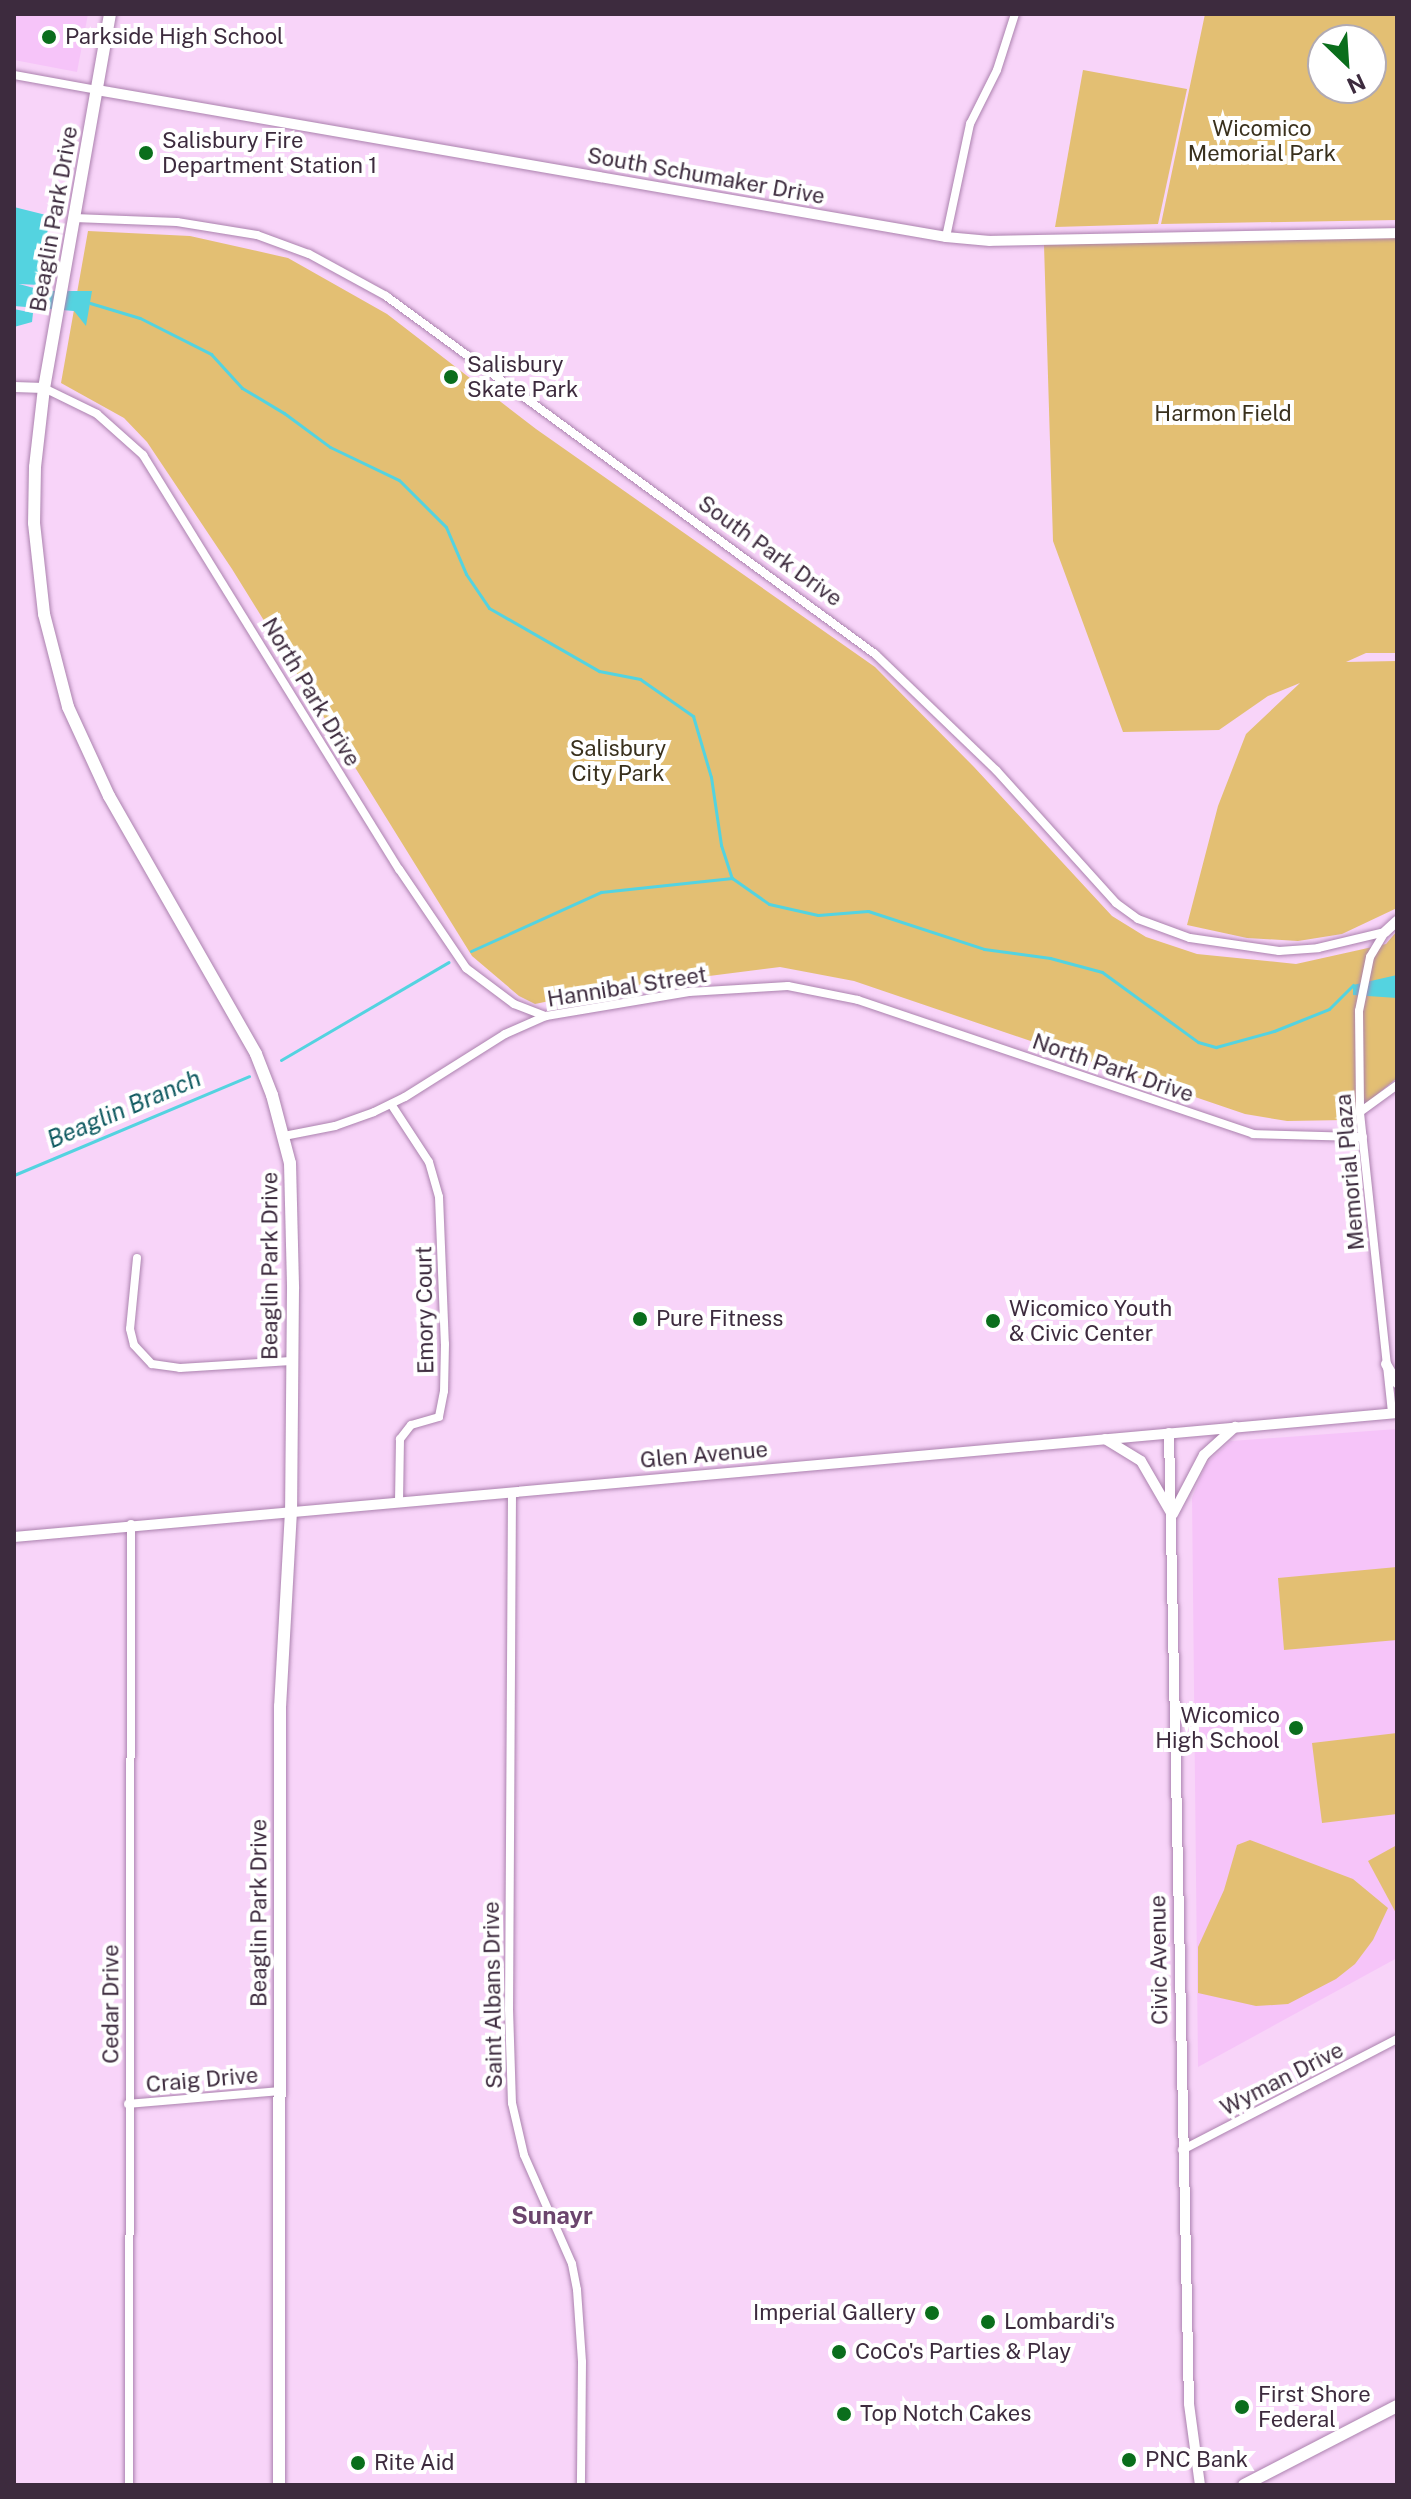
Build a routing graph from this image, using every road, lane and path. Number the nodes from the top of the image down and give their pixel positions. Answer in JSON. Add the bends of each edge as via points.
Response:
{"nodes":[{"id":1,"x":110,"y":14,"type":"edge"},
{"id":2,"x":1015,"y":14,"type":"edge"},
{"id":3,"x":14,"y":75,"type":"edge"},
{"id":4,"x":97,"y":90,"type":"junction"},
{"id":5,"x":74,"y":218,"type":"junction"},
{"id":6,"x":1397,"y":233,"type":"edge"},
{"id":7,"x":946,"y":237,"type":"junction"},
{"id":8,"x":14,"y":387,"type":"edge"},
{"id":9,"x":44,"y":388,"type":"junction"},
{"id":10,"x":1397,"y":921,"type":"edge"},
{"id":11,"x":1385,"y":932,"type":"junction"},
{"id":12,"x":858,"y":1000,"type":"joint"},
{"id":13,"x":546,"y":1016,"type":"junction"},
{"id":14,"x":1397,"y":1085,"type":"edge"},
{"id":15,"x":391,"y":1104,"type":"junction"},
{"id":16,"x":1360,"y":1113,"type":"junction"},
{"id":17,"x":284,"y":1136,"type":"junction"},
{"id":18,"x":1363,"y":1137,"type":"junction"},
{"id":19,"x":137,"y":1258,"type":"dead end"},
{"id":20,"x":291,"y":1361,"type":"junction"},
{"id":21,"x":1386,"y":1364,"type":"junction"},
{"id":22,"x":1397,"y":1383,"type":"edge"},
{"id":23,"x":1394,"y":1413,"type":"edge"},
{"id":24,"x":1236,"y":1426,"type":"junction"},
{"id":25,"x":1169,"y":1433,"type":"junction"},
{"id":26,"x":1104,"y":1438,"type":"junction"},
{"id":27,"x":512,"y":1493,"type":"junction"},
{"id":28,"x":399,"y":1503,"type":"junction"},
{"id":29,"x":291,"y":1511,"type":"junction"},
{"id":30,"x":1172,"y":1516,"type":"junction"},
{"id":31,"x":131,"y":1524,"type":"junction"},
{"id":32,"x":14,"y":1537,"type":"edge"},
{"id":33,"x":1397,"y":2039,"type":"edge"},
{"id":34,"x":279,"y":2091,"type":"junction"},
{"id":35,"x":128,"y":2104,"type":"junction"},
{"id":36,"x":1182,"y":2150,"type":"junction"},
{"id":37,"x":1397,"y":2406,"type":"edge"},
{"id":38,"x":129,"y":2485,"type":"edge"},
{"id":39,"x":279,"y":2485,"type":"edge"},
{"id":40,"x":581,"y":2485,"type":"edge"},
{"id":41,"x":1200,"y":2485,"type":"edge"},
{"id":42,"x":1244,"y":2485,"type":"edge"}],
"edges":[{"from":1,"to":4,"type":"main road","name":"Beaglin Park Drive"},
{"from":2,"to":7,"type":"street","via":[[997,70],[970,124]]},
{"from":3,"to":4,"type":"street","name":"South Schumaker Drive"},
{"from":4,"to":5,"type":"main road","name":"Beaglin Park Drive"},
{"from":4,"to":7,"type":"street","name":"South Schumaker Drive"},
{"from":5,"to":9,"type":"main road","name":"Beaglin Park Drive"},
{"from":5,"to":11,"type":"street","name":"South Park Drive","via":[[177,222],[257,235],[309,254],[386,296],[875,654],[996,770],[1116,903],[1138,919],[1190,938],[1279,951]]},
{"from":6,"to":7,"type":"street","name":"South Schumaker Drive","via":[[990,241]]},
{"from":8,"to":9,"type":"street"},
{"from":9,"to":13,"type":"street","name":"North Park Drive","via":[[97,414],[143,455],[466,968],[514,1004]]},
{"from":9,"to":17,"type":"main road","name":"Beaglin Park Drive","via":[[34,523],[44,614],[59,679],[82,743],[109,796],[245,1031]]},
{"from":10,"to":11,"type":"street","name":"South Park Drive"},
{"from":11,"to":16,"type":"street","name":"Memorial Plaza","via":[[1365,973],[1361,996]]},
{"from":12,"to":13,"type":"street","name":"Hannibal Street","via":[[788,986],[689,992]]},
{"from":12,"to":18,"type":"street","name":"North Park Drive","via":[[1253,1134]]},
{"from":13,"to":15,"type":"street","name":"Hannibal Street","via":[[505,1034]]},
{"from":14,"to":16,"type":"street"},
{"from":15,"to":17,"type":"street","name":"Hannibal Street","via":[[335,1126]]},
{"from":15,"to":28,"type":"street","name":"Emory Court","via":[[429,1162],[439,1197],[445,1344],[439,1417],[411,1425],[400,1439]]},
{"from":16,"to":18,"type":"street","name":"Memorial Plaza"},
{"from":17,"to":20,"type":"main road","name":"Beaglin Park Drive","via":[[293,1189]]},
{"from":18,"to":21,"type":"street","name":"Memorial Plaza"},
{"from":19,"to":20,"type":"street","via":[[130,1329],[134,1345],[152,1364],[180,1368]]},
{"from":20,"to":29,"type":"main road","name":"Beaglin Park Drive"},
{"from":21,"to":22,"type":"street"},
{"from":21,"to":23,"type":"street","name":"Memorial Plaza"},
{"from":23,"to":24,"type":"street","name":"Glen Avenue"},
{"from":24,"to":25,"type":"street","name":"Glen Avenue"},
{"from":24,"to":30,"type":"street","via":[[1204,1455]]},
{"from":25,"to":26,"type":"street","name":"Glen Avenue"},
{"from":25,"to":30,"type":"street","name":"Civic Avenue"},
{"from":26,"to":27,"type":"street","name":"Glen Avenue"},
{"from":26,"to":30,"type":"street","via":[[1141,1461]]},
{"from":27,"to":28,"type":"street","name":"Glen Avenue"},
{"from":27,"to":40,"type":"street","name":"Saint Albans Drive","via":[[512,2103],[524,2155],[572,2264],[577,2290]]},
{"from":28,"to":29,"type":"street","name":"Glen Avenue"},
{"from":29,"to":31,"type":"street","name":"Glen Avenue"},
{"from":29,"to":34,"type":"main road","name":"Beaglin Park Drive","via":[[280,1695]]},
{"from":30,"to":36,"type":"street","name":"Civic Avenue"},
{"from":31,"to":32,"type":"street","name":"Glen Avenue"},
{"from":31,"to":35,"type":"street","name":"Cedar Drive"},
{"from":33,"to":36,"type":"street","name":"Wyman Drive"},
{"from":34,"to":35,"type":"street","name":"Craig Drive"},
{"from":34,"to":39,"type":"main road","name":"Beaglin Park Drive"},
{"from":35,"to":38,"type":"street","name":"Cedar Drive"},
{"from":36,"to":41,"type":"street","name":"Civic Avenue","via":[[1189,2404]]},
{"from":37,"to":42,"type":"main road"}]}
